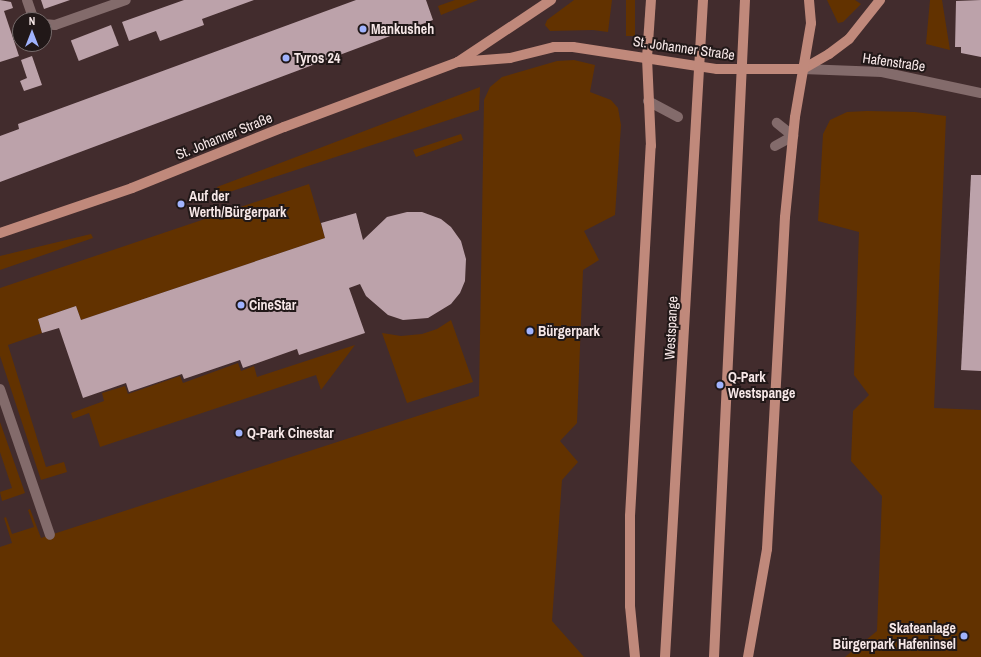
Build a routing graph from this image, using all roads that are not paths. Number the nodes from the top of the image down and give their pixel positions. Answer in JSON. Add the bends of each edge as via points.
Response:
{"nodes":[{"id":1,"x":27,"y":0,"type":"edge"},
{"id":2,"x":126,"y":0,"type":"edge"},
{"id":3,"x":551,"y":0,"type":"edge"},
{"id":4,"x":651,"y":0,"type":"edge"},
{"id":5,"x":703,"y":0,"type":"edge"},
{"id":6,"x":746,"y":0,"type":"edge"},
{"id":7,"x":810,"y":0,"type":"edge"},
{"id":8,"x":880,"y":0,"type":"edge"},
{"id":9,"x":31,"y":12,"type":"edge"},
{"id":10,"x":52,"y":25,"type":"edge"},
{"id":11,"x":647,"y":58,"type":"junction"},
{"id":12,"x":458,"y":62,"type":"junction"},
{"id":13,"x":803,"y":69,"type":"junction"},
{"id":14,"x":981,"y":92,"type":"edge"},
{"id":15,"x":648,"y":101,"type":"junction"},
{"id":16,"x":678,"y":117,"type":"dead end"},
{"id":17,"x":777,"y":123,"type":"dead end"},
{"id":18,"x":793,"y":136,"type":"junction"},
{"id":19,"x":775,"y":146,"type":"dead end"},
{"id":20,"x":0,"y":233,"type":"edge"},
{"id":21,"x":0,"y":389,"type":"edge"},
{"id":22,"x":50,"y":535,"type":"dead end"},
{"id":23,"x":635,"y":657,"type":"edge"},
{"id":24,"x":665,"y":657,"type":"edge"},
{"id":25,"x":714,"y":657,"type":"edge"},
{"id":26,"x":748,"y":657,"type":"edge"}],
"edges":[{"from":1,"to":9,"type":"street"},
{"from":2,"to":10,"type":"street"},
{"from":3,"to":12,"type":"main road","name":"St. Johanner Straße"},
{"from":4,"to":11,"type":"main road"},
{"from":5,"to":24,"type":"main road","name":"Westspange"},
{"from":6,"to":25,"type":"main road"},
{"from":7,"to":13,"type":"main road","via":[[811,23]]},
{"from":8,"to":13,"type":"main road","name":"St. Johanner Straße","via":[[849,39]]},
{"from":11,"to":12,"type":"main road","name":"St. Johanner Straße","via":[[573,46],[554,47],[510,58]]},
{"from":11,"to":13,"type":"main road","name":"St. Johanner Straße","via":[[718,69]]},
{"from":11,"to":15,"type":"main road"},
{"from":12,"to":20,"type":"main road","name":"St. Johanner Straße","via":[[284,127],[132,188]]},
{"from":13,"to":14,"type":"street","name":"Hafenstraße","via":[[882,72]]},
{"from":13,"to":18,"type":"main road"},
{"from":15,"to":16,"type":"street"},
{"from":15,"to":23,"type":"main road","via":[[651,146],[630,516],[630,606]]},
{"from":17,"to":18,"type":"street"},
{"from":18,"to":19,"type":"street"},
{"from":18,"to":26,"type":"main road","via":[[785,217],[767,549]]},
{"from":21,"to":22,"type":"street"}]}
